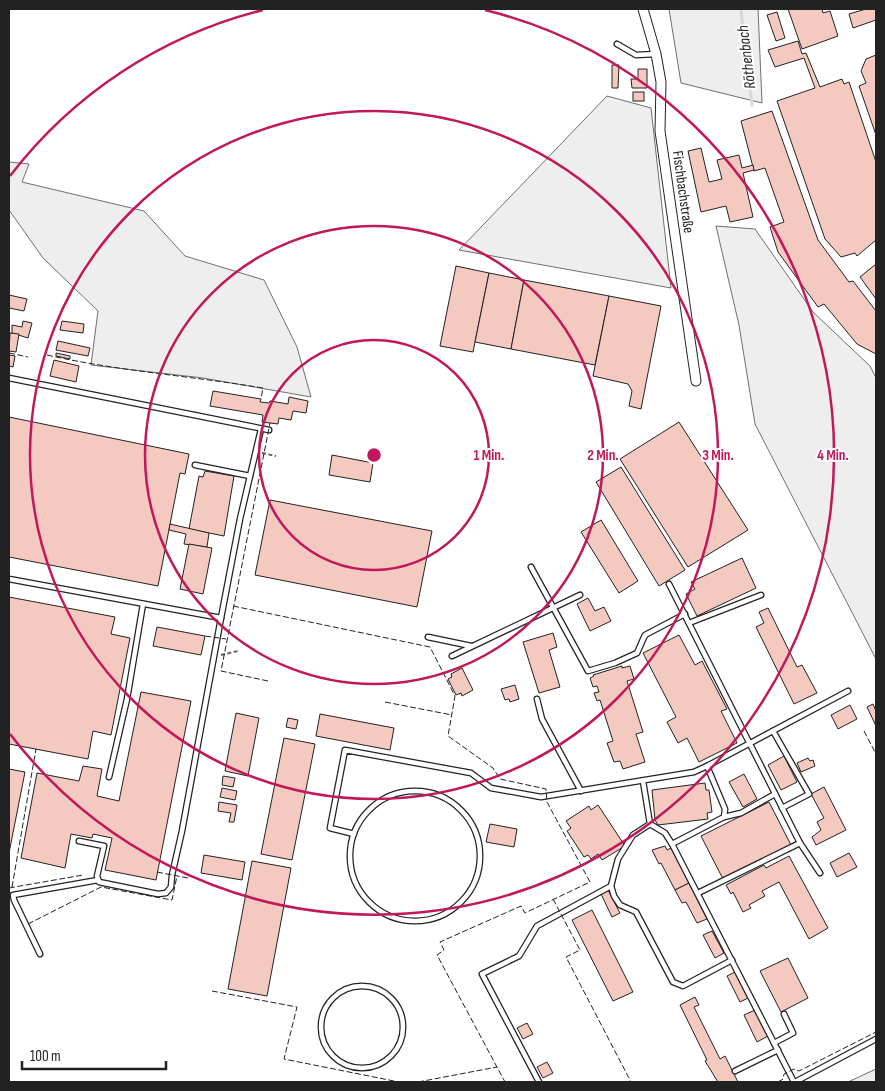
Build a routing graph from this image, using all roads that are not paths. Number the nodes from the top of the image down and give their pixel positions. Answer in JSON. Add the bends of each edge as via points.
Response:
{"nodes":[{"id":1,"x":643,"y":9,"type":"edge"},
{"id":2,"x":617,"y":44,"type":"dead end"},
{"id":3,"x":656,"y":54,"type":"junction"},
{"id":4,"x":9,"y":378,"type":"edge"},
{"id":5,"x":696,"y":381,"type":"dead end"},
{"id":6,"x":261,"y":429,"type":"junction"},
{"id":7,"x":269,"y":430,"type":"dead end"},
{"id":8,"x":195,"y":466,"type":"dead end"},
{"id":9,"x":250,"y":476,"type":"junction"},
{"id":10,"x":531,"y":567,"type":"dead end"},
{"id":11,"x":9,"y":579,"type":"edge"},
{"id":12,"x":670,"y":584,"type":"dead end"},
{"id":13,"x":580,"y":595,"type":"dead end"},
{"id":14,"x":761,"y":595,"type":"dead end"},
{"id":15,"x":143,"y":604,"type":"junction"},
{"id":16,"x":553,"y":608,"type":"junction"},
{"id":17,"x":685,"y":614,"type":"junction"},
{"id":18,"x":221,"y":618,"type":"junction"},
{"id":19,"x":689,"y":623,"type":"junction"},
{"id":20,"x":428,"y":638,"type":"dead end"},
{"id":21,"x":472,"y":646,"type":"junction"},
{"id":22,"x":452,"y":656,"type":"dead end"},
{"id":23,"x":848,"y":691,"type":"dead end"},
{"id":24,"x":537,"y":699,"type":"dead end"},
{"id":25,"x":774,"y":731,"type":"junction"},
{"id":26,"x":750,"y":743,"type":"junction"},
{"id":27,"x":707,"y":766,"type":"junction"},
{"id":28,"x":109,"y":777,"type":"dead end"},
{"id":29,"x":643,"y":781,"type":"junction"},
{"id":30,"x":580,"y":792,"type":"junction"},
{"id":31,"x":775,"y":794,"type":"junction"},
{"id":32,"x":782,"y":808,"type":"junction"},
{"id":33,"x":724,"y":817,"type":"junction"},
{"id":34,"x":650,"y":824,"type":"junction"},
{"id":35,"x":354,"y":834,"type":"junction"},
{"id":36,"x":79,"y":841,"type":"dead end"},
{"id":37,"x":672,"y":844,"type":"junction"},
{"id":38,"x":800,"y":844,"type":"junction"},
{"id":39,"x":820,"y":873,"type":"dead end"},
{"id":40,"x":98,"y":880,"type":"junction"},
{"id":41,"x":611,"y":886,"type":"junction"},
{"id":42,"x":698,"y":893,"type":"junction"},
{"id":43,"x":11,"y":896,"type":"edge"},
{"id":44,"x":40,"y":954,"type":"dead end"},
{"id":45,"x":732,"y":960,"type":"junction"},
{"id":46,"x":784,"y":1014,"type":"dead end"},
{"id":47,"x":876,"y":1039,"type":"edge"},
{"id":48,"x":774,"y":1043,"type":"junction"},
{"id":49,"x":778,"y":1050,"type":"junction"},
{"id":50,"x":354,"y":1068,"type":"joint"},
{"id":51,"x":735,"y":1071,"type":"dead end"},
{"id":52,"x":539,"y":1082,"type":"edge"},
{"id":53,"x":794,"y":1082,"type":"edge"}],
"edges":[{"from":1,"to":3,"type":"street","name":"Fischbachstraße"},
{"from":2,"to":3,"type":"lane","via":[[636,55]]},
{"from":3,"to":5,"type":"street","name":"Fischbachstraße","via":[[662,82],[660,131]]},
{"from":4,"to":6,"type":"lane"},
{"from":6,"to":7,"type":"lane"},
{"from":6,"to":9,"type":"lane"},
{"from":8,"to":9,"type":"lane"},
{"from":9,"to":18,"type":"lane"},
{"from":10,"to":16,"type":"lane"},
{"from":11,"to":15,"type":"lane"},
{"from":12,"to":17,"type":"lane"},
{"from":13,"to":16,"type":"lane"},
{"from":14,"to":19,"type":"lane"},
{"from":15,"to":18,"type":"lane"},
{"from":15,"to":28,"type":"lane","via":[[128,699]]},
{"from":16,"to":17,"type":"lane","via":[[588,672],[637,653],[645,635]]},
{"from":16,"to":21,"type":"lane"},
{"from":17,"to":19,"type":"lane"},
{"from":18,"to":40,"type":"lane","via":[[171,887],[166,893],[158,894]]},
{"from":19,"to":26,"type":"lane"},
{"from":20,"to":21,"type":"lane"},
{"from":21,"to":22,"type":"lane"},
{"from":23,"to":25,"type":"lane"},
{"from":24,"to":30,"type":"lane","via":[[542,719]]},
{"from":25,"to":26,"type":"lane"},
{"from":25,"to":32,"type":"lane","via":[[809,794]]},
{"from":26,"to":27,"type":"lane"},
{"from":26,"to":31,"type":"lane"},
{"from":27,"to":29,"type":"lane","via":[[694,772]]},
{"from":27,"to":33,"type":"lane","via":[[725,809]]},
{"from":29,"to":30,"type":"lane"},
{"from":29,"to":34,"type":"lane"},
{"from":30,"to":35,"type":"lane","via":[[541,797],[491,788],[471,773],[345,750],[330,828]]},
{"from":31,"to":32,"type":"lane"},
{"from":31,"to":33,"type":"lane"},
{"from":32,"to":38,"type":"lane"},
{"from":33,"to":37,"type":"lane"},
{"from":34,"to":37,"type":"lane","via":[[665,833]]},
{"from":34,"to":41,"type":"lane","via":[[633,835],[618,859]]},
{"from":35,"to":35,"type":"lane","via":[[350,852],[355,881],[365,897],[388,915],[407,920],[436,917],[460,902],[476,878],[480,859],[475,831],[465,814],[442,797],[414,791],[394,794],[377,803],[363,817]]},
{"from":36,"to":40,"type":"lane","via":[[104,846]]},
{"from":37,"to":42,"type":"lane"},
{"from":38,"to":39,"type":"lane"},
{"from":38,"to":42,"type":"lane"},
{"from":40,"to":43,"type":"lane"},
{"from":41,"to":45,"type":"lane","via":[[620,905],[636,912],[673,982],[683,986]]},
{"from":41,"to":52,"type":"lane","via":[[537,926],[519,956],[482,974]]},
{"from":42,"to":45,"type":"lane"},
{"from":43,"to":44,"type":"lane"},
{"from":45,"to":48,"type":"lane"},
{"from":46,"to":48,"type":"lane","via":[[793,1033]]},
{"from":47,"to":53,"type":"lane"},
{"from":48,"to":49,"type":"lane"},
{"from":49,"to":51,"type":"lane"},
{"from":49,"to":53,"type":"lane"},
{"from":50,"to":50,"type":"lane","via":[[384,1063],[395,1053],[404,1032],[403,1016],[396,1003],[385,992],[371,986],[348,988],[335,996],[325,1008],[321,1023],[322,1038],[329,1052]]}]}
